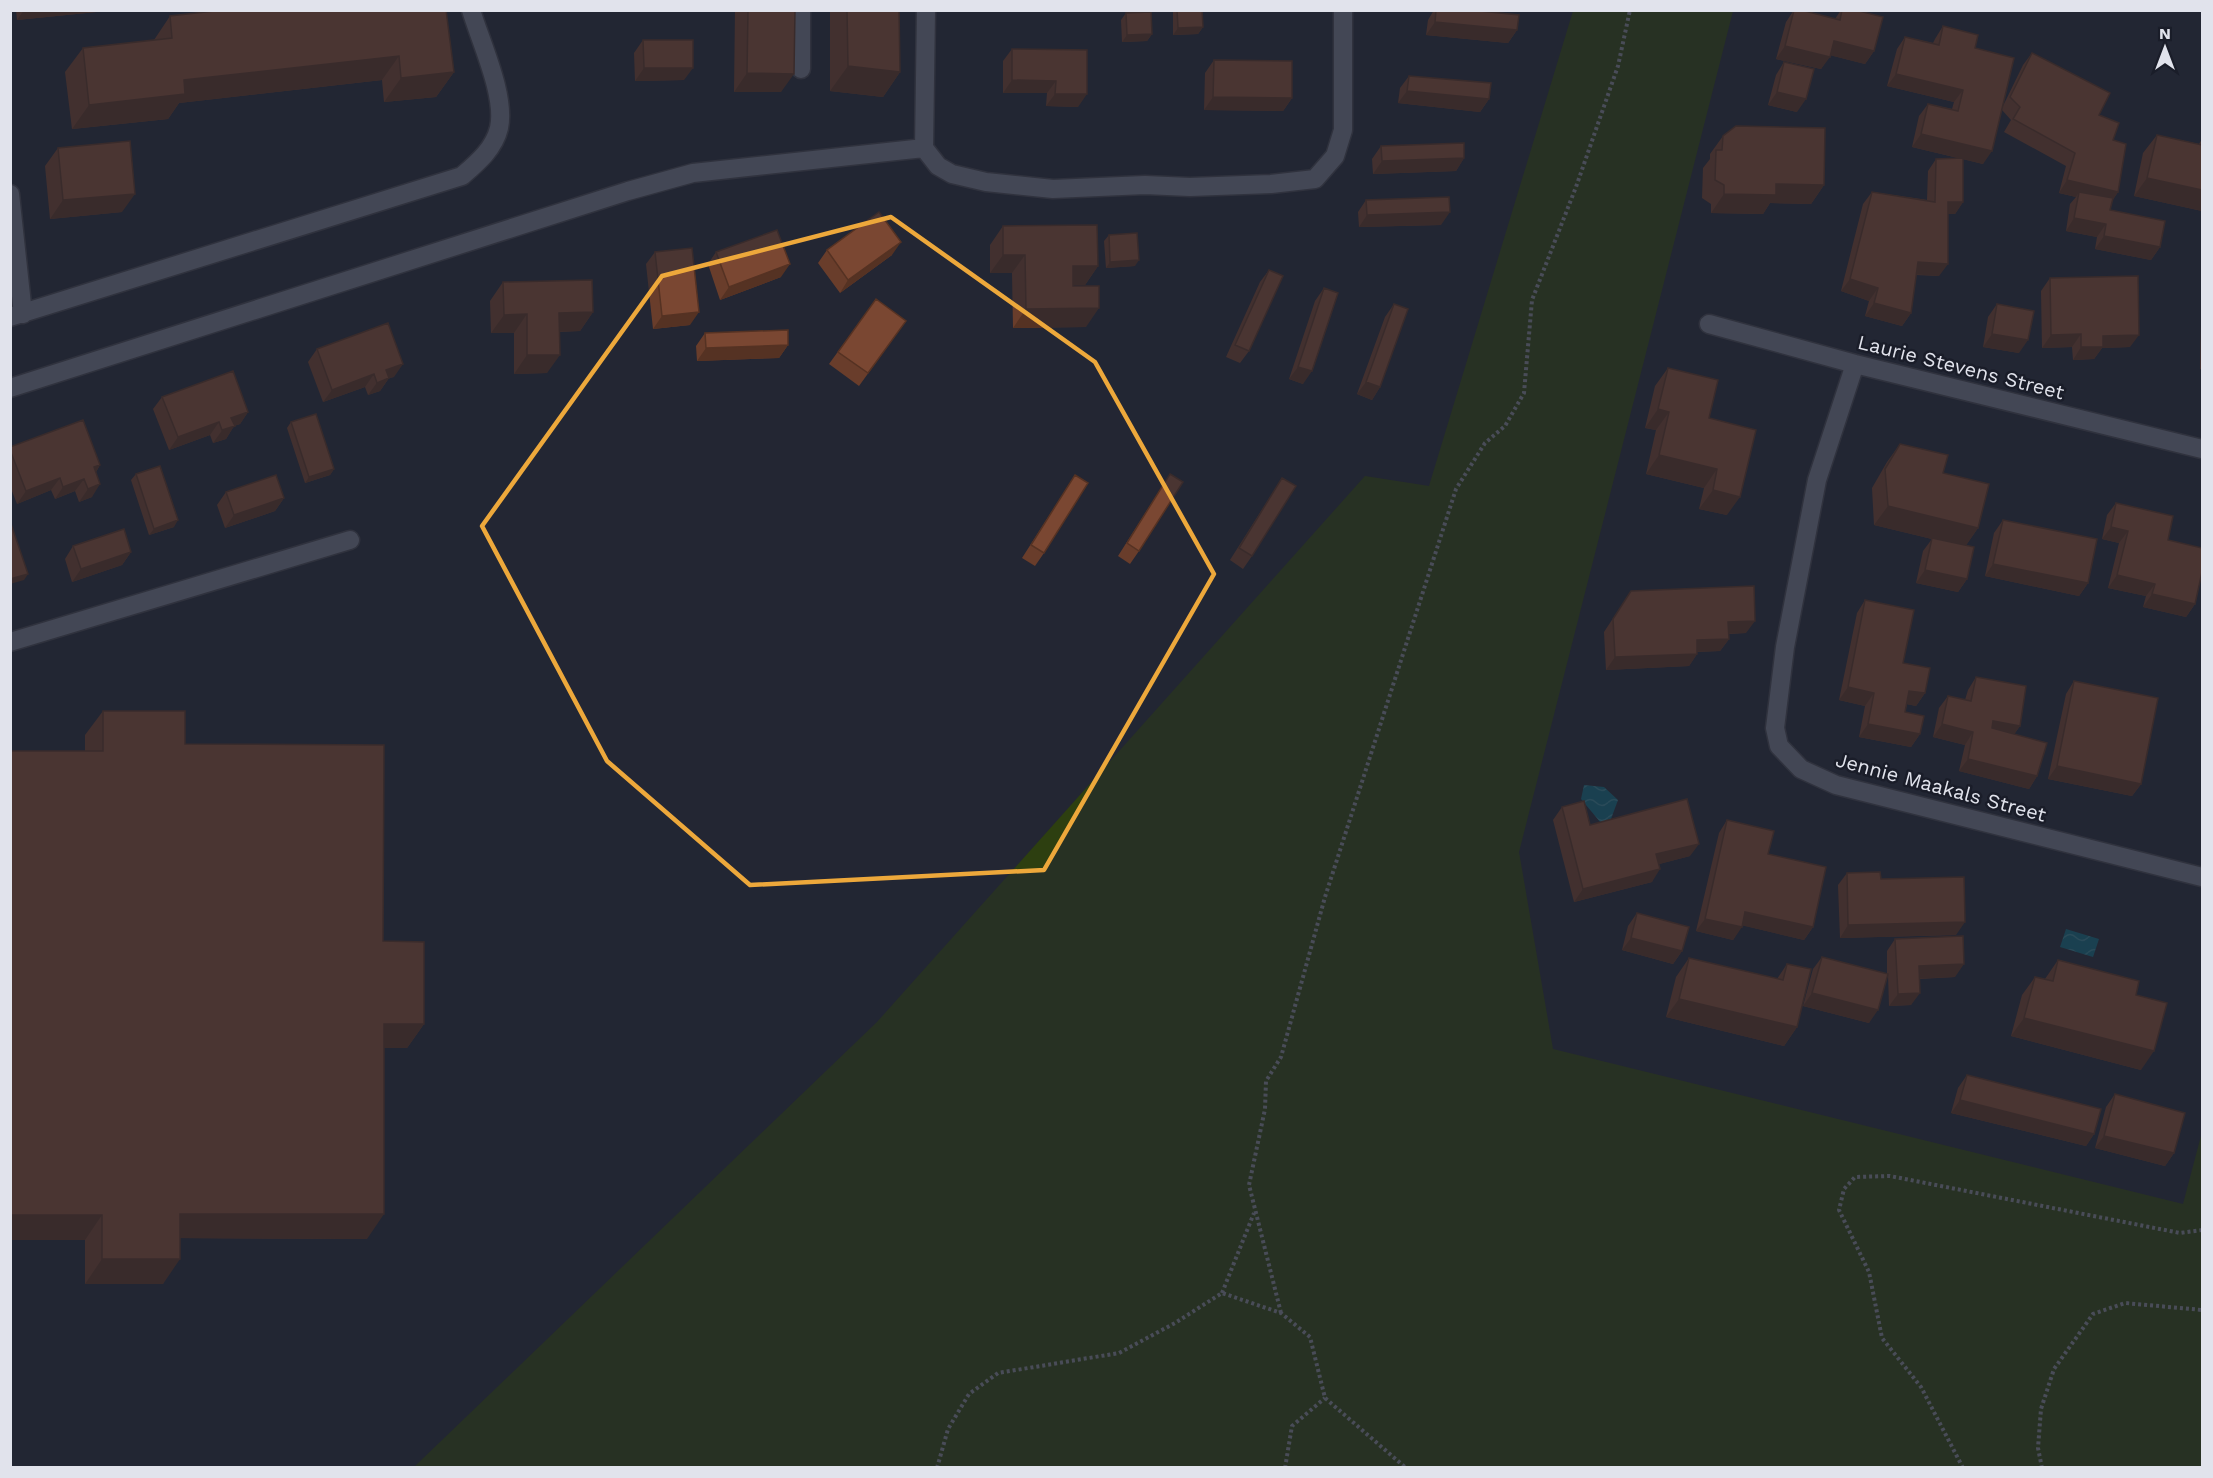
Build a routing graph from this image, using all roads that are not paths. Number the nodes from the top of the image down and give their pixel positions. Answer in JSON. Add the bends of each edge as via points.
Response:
{"nodes":[{"id":1,"x":471,"y":10,"type":"edge"},
{"id":2,"x":801,"y":10,"type":"edge"},
{"id":3,"x":926,"y":10,"type":"edge"},
{"id":4,"x":1343,"y":10,"type":"edge"},
{"id":5,"x":801,"y":69,"type":"dead end"},
{"id":6,"x":924,"y":148,"type":"junction"},
{"id":7,"x":10,"y":194,"type":"edge"},
{"id":8,"x":17,"y":316,"type":"edge"},
{"id":9,"x":1709,"y":324,"type":"dead end"},
{"id":10,"x":1855,"y":364,"type":"junction"},
{"id":11,"x":10,"y":388,"type":"edge"},
{"id":12,"x":2202,"y":449,"type":"edge"},
{"id":13,"x":350,"y":540,"type":"dead end"},
{"id":14,"x":10,"y":642,"type":"edge"},
{"id":15,"x":2202,"y":877,"type":"edge"}],
"edges":[{"from":1,"to":8,"type":"street","via":[[499,98],[499,129],[484,157],[462,176]]},
{"from":2,"to":5,"type":"street"},
{"from":3,"to":6,"type":"street"},
{"from":4,"to":6,"type":"street","via":[[1343,130],[1335,156],[1315,179],[1271,184],[1053,189],[952,174],[938,166]]},
{"from":6,"to":11,"type":"street","via":[[682,176]]},
{"from":7,"to":8,"type":"street"},
{"from":9,"to":10,"type":"street","name":"Laurie Stevens Street"},
{"from":10,"to":12,"type":"street","name":"Laurie Stevens Street"},
{"from":10,"to":15,"type":"street","name":"Jennie Maakals Street","via":[[1816,480],[1785,647],[1775,728],[1779,746],[1801,770],[1836,785]]},
{"from":13,"to":14,"type":"street"}]}
